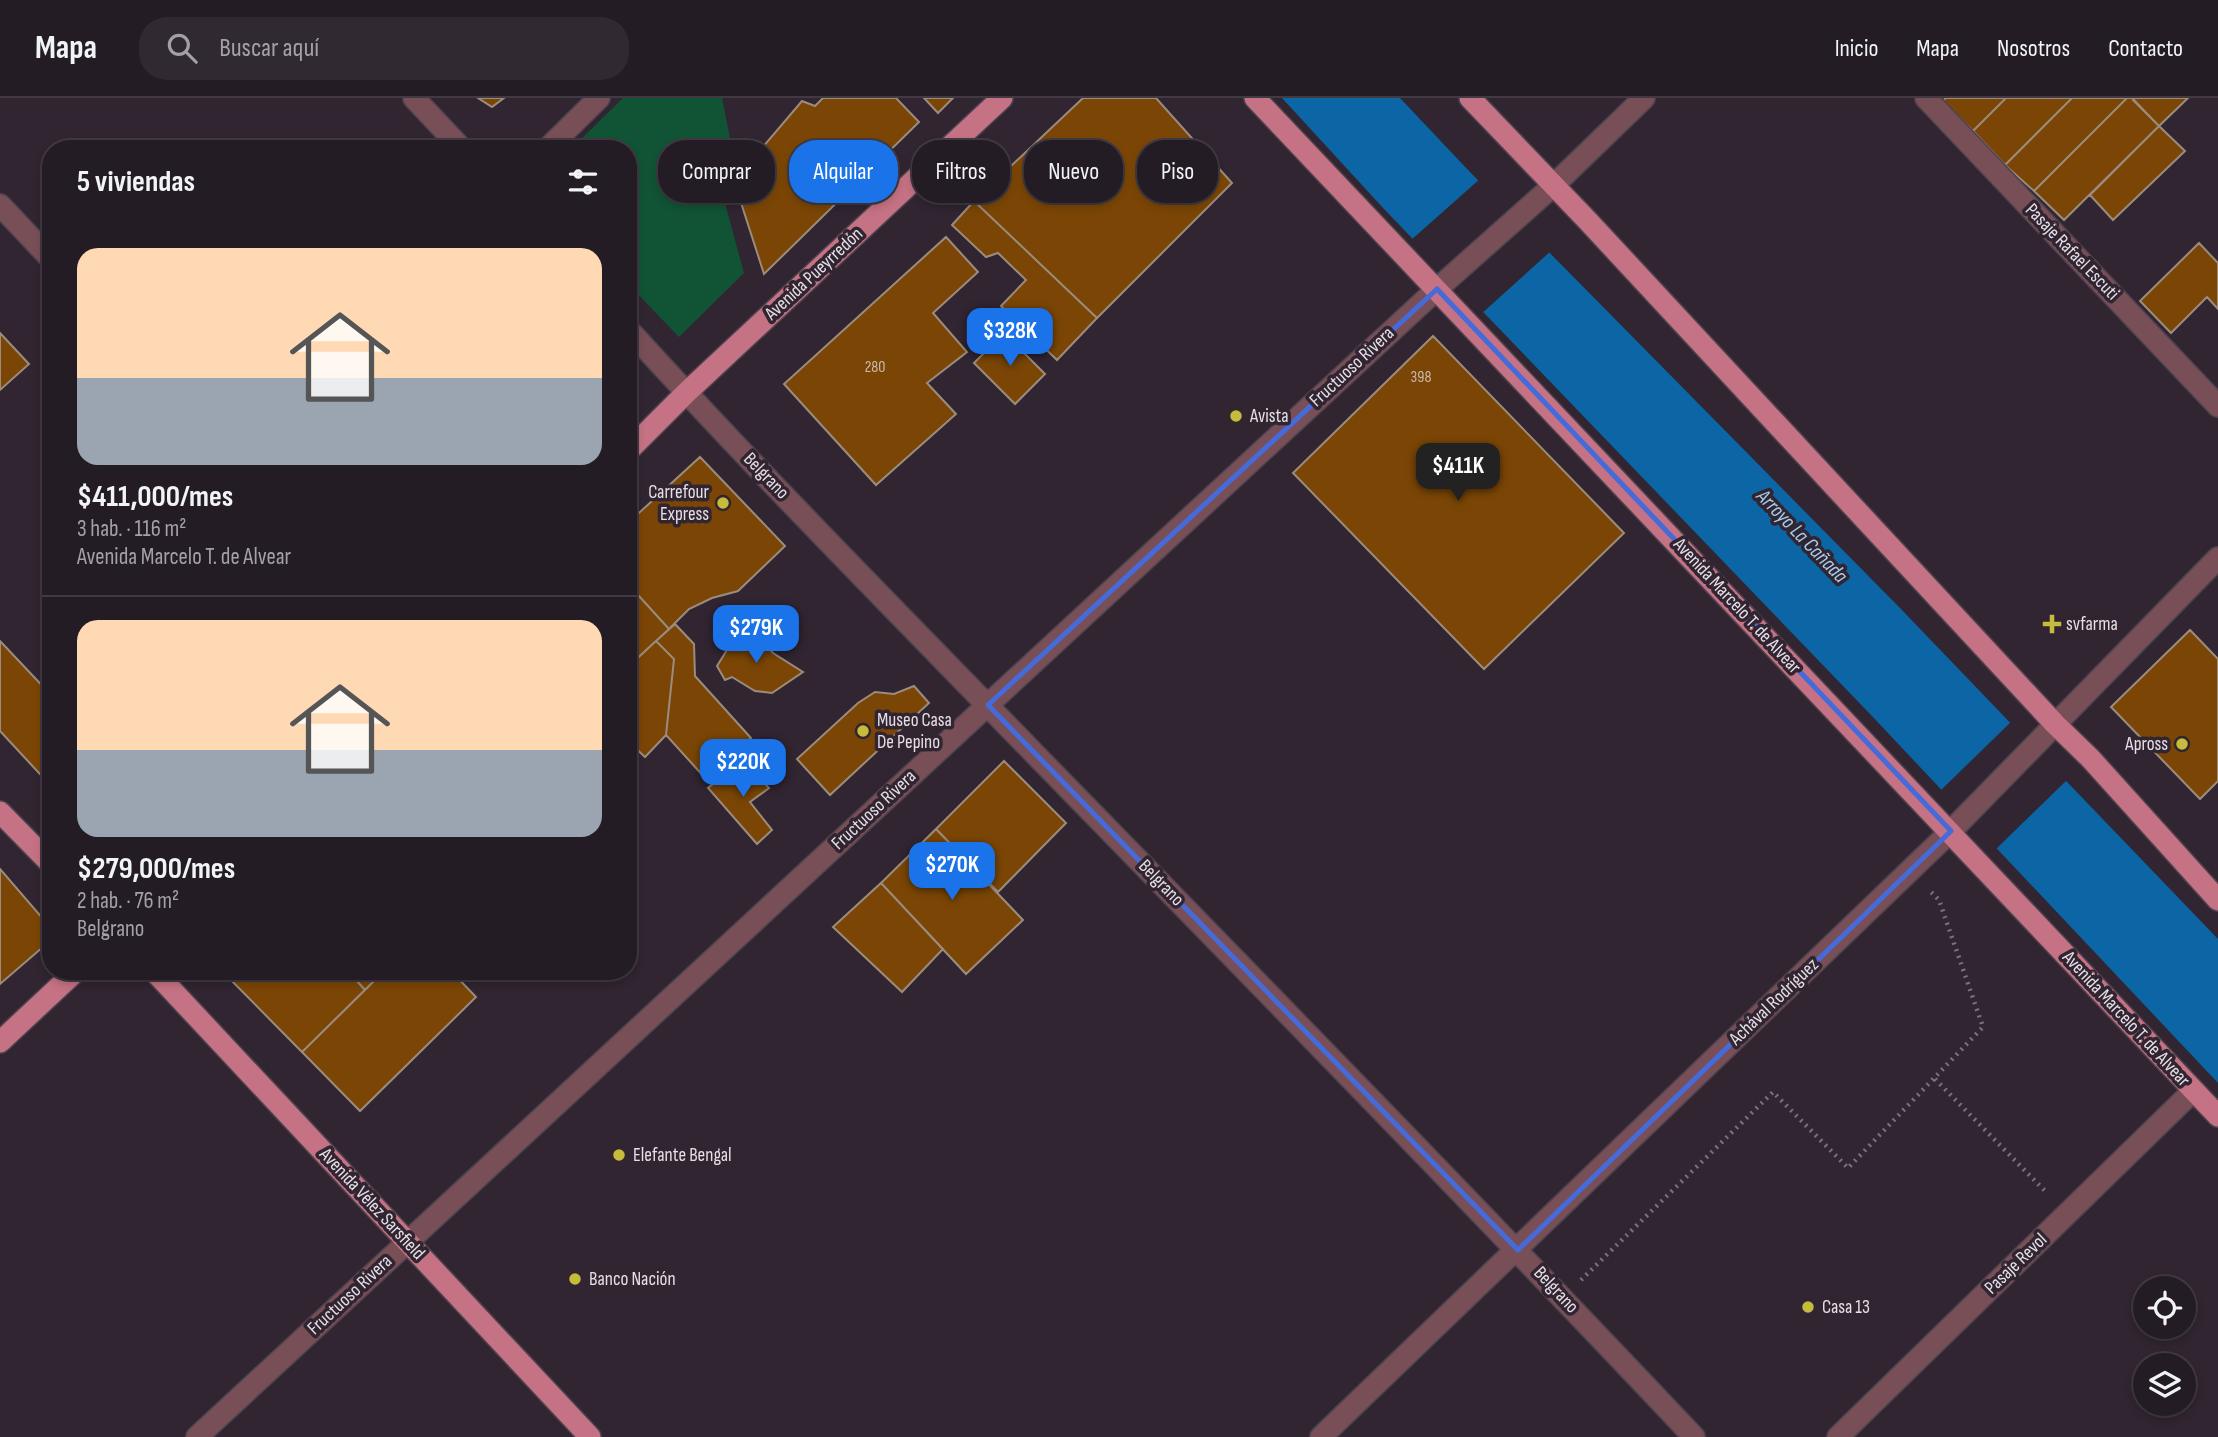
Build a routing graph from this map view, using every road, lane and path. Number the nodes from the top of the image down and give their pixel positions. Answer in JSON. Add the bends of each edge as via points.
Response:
{"nodes":[{"id":1,"x":414,"y":98,"type":"edge"},
{"id":2,"x":598,"y":98,"type":"edge"},
{"id":3,"x":1002,"y":98,"type":"edge"},
{"id":4,"x":1255,"y":98,"type":"edge"},
{"id":5,"x":1470,"y":98,"type":"edge"},
{"id":6,"x":1644,"y":98,"type":"edge"},
{"id":7,"x":1926,"y":98,"type":"edge"},
{"id":8,"x":454,"y":140,"type":"edge"},
{"id":9,"x":556,"y":140,"type":"edge"},
{"id":10,"x":1555,"y":185,"type":"junction"},
{"id":11,"x":0,"y":205,"type":"edge"},
{"id":12,"x":42,"y":249,"type":"edge"},
{"id":13,"x":1444,"y":282,"type":"junction"},
{"id":14,"x":637,"y":339,"type":"edge"},
{"id":15,"x":686,"y":393,"type":"junction"},
{"id":16,"x":2218,"y":406,"type":"edge"},
{"id":17,"x":637,"y":441,"type":"edge"},
{"id":18,"x":2218,"y":558,"type":"edge"},
{"id":19,"x":988,"y":705,"type":"junction"},
{"id":20,"x":2055,"y":724,"type":"junction"},
{"id":21,"x":0,"y":813,"type":"edge"},
{"id":22,"x":1951,"y":831,"type":"junction"},
{"id":23,"x":42,"y":855,"type":"edge"},
{"id":24,"x":1911,"y":870,"type":"junction"},
{"id":25,"x":2218,"y":900,"type":"edge"},
{"id":26,"x":66,"y":980,"type":"edge"},
{"id":27,"x":162,"y":980,"type":"edge"},
{"id":28,"x":0,"y":1042,"type":"edge"},
{"id":29,"x":1935,"y":1079,"type":"junction"},
{"id":30,"x":2193,"y":1091,"type":"junction"},
{"id":31,"x":2218,"y":1116,"type":"edge"},
{"id":32,"x":2067,"y":1214,"type":"junction"},
{"id":33,"x":408,"y":1242,"type":"junction"},
{"id":34,"x":1518,"y":1250,"type":"junction"},
{"id":35,"x":1563,"y":1298,"type":"junction"},
{"id":36,"x":197,"y":1437,"type":"edge"},
{"id":37,"x":590,"y":1437,"type":"edge"},
{"id":38,"x":1321,"y":1437,"type":"edge"},
{"id":39,"x":1694,"y":1437,"type":"edge"},
{"id":40,"x":1838,"y":1437,"type":"edge"}],
"edges":[{"from":1,"to":8,"type":"street"},
{"from":2,"to":9,"type":"street"},
{"from":3,"to":15,"type":"main road","name":"Avenida Pueyrredón"},
{"from":4,"to":13,"type":"main road","name":"Avenida Marcelo T. de Alvear"},
{"from":5,"to":10,"type":"main road"},
{"from":6,"to":10,"type":"street","name":"Fructuoso Rivera"},
{"from":7,"to":16,"type":"street","name":"Pasaje Rafael Escuti"},
{"from":10,"to":13,"type":"street","name":"Fructuoso Rivera"},
{"from":10,"to":20,"type":"main road"},
{"from":11,"to":12,"type":"street"},
{"from":13,"to":19,"type":"street","name":"Fructuoso Rivera"},
{"from":13,"to":22,"type":"main road","name":"Avenida Marcelo T. de Alvear"},
{"from":14,"to":15,"type":"street","name":"Belgrano"},
{"from":15,"to":17,"type":"main road","name":"Avenida Pueyrredón"},
{"from":15,"to":19,"type":"street","name":"Belgrano"},
{"from":18,"to":20,"type":"street","name":"Achával Rodríguez"},
{"from":19,"to":33,"type":"street","name":"Fructuoso Rivera"},
{"from":19,"to":34,"type":"street","name":"Belgrano"},
{"from":20,"to":22,"type":"street","name":"Achával Rodríguez"},
{"from":20,"to":25,"type":"main road"},
{"from":21,"to":23,"type":"main road"},
{"from":22,"to":24,"type":"street","name":"Achával Rodríguez"},
{"from":22,"to":30,"type":"main road","name":"Avenida Marcelo T. de Alvear"},
{"from":24,"to":29,"type":"path","via":[[1939,900],[1983,1027]]},
{"from":24,"to":34,"type":"street","name":"Achával Rodríguez"},
{"from":26,"to":28,"type":"main road"},
{"from":27,"to":33,"type":"main road","name":"Avenida Vélez Sarsfield"},
{"from":29,"to":32,"type":"path"},
{"from":29,"to":35,"type":"path","via":[[1848,1168],[1773,1092]]},
{"from":30,"to":31,"type":"main road","name":"Avenida Marcelo T. de Alvear"},
{"from":30,"to":32,"type":"street","name":"Pasaje Revol"},
{"from":32,"to":40,"type":"street","name":"Pasaje Revol"},
{"from":33,"to":36,"type":"street","name":"Fructuoso Rivera"},
{"from":33,"to":37,"type":"main road","name":"Avenida Vélez Sarsfield"},
{"from":34,"to":35,"type":"street","name":"Belgrano"},
{"from":34,"to":38,"type":"street","name":"Achával Rodríguez"},
{"from":35,"to":39,"type":"street","name":"Belgrano"}]}
